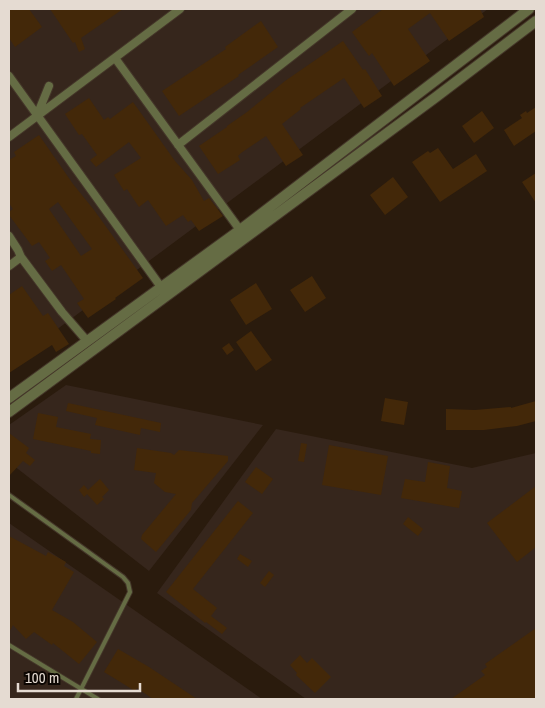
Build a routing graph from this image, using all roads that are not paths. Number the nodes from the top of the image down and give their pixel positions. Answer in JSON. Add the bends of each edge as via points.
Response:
{"nodes":[{"id":1,"x":180,"y":9,"type":"edge"},
{"id":2,"x":352,"y":9,"type":"edge"},
{"id":3,"x":529,"y":9,"type":"edge"},
{"id":4,"x":536,"y":21,"type":"edge"},
{"id":5,"x":115,"y":58,"type":"junction"},
{"id":6,"x":9,"y":76,"type":"edge"},
{"id":7,"x":49,"y":86,"type":"dead end"},
{"id":8,"x":37,"y":115,"type":"junction"},
{"id":9,"x":9,"y":136,"type":"edge"},
{"id":10,"x":178,"y":144,"type":"junction"},
{"id":11,"x":240,"y":230,"type":"junction"},
{"id":12,"x":9,"y":236,"type":"edge"},
{"id":13,"x":20,"y":257,"type":"junction"},
{"id":14,"x":9,"y":266,"type":"edge"},
{"id":15,"x":161,"y":288,"type":"junction"},
{"id":16,"x":87,"y":342,"type":"junction"},
{"id":17,"x":9,"y":398,"type":"edge"},
{"id":18,"x":9,"y":412,"type":"edge"},
{"id":19,"x":9,"y":495,"type":"edge"},
{"id":20,"x":9,"y":645,"type":"edge"},
{"id":21,"x":82,"y":690,"type":"junction"},
{"id":22,"x":76,"y":699,"type":"edge"},
{"id":23,"x":98,"y":699,"type":"edge"}],
"edges":[{"from":1,"to":5,"type":"street"},
{"from":2,"to":10,"type":"street"},
{"from":3,"to":11,"type":"street"},
{"from":4,"to":18,"type":"street"},
{"from":5,"to":8,"type":"street"},
{"from":5,"to":10,"type":"street"},
{"from":6,"to":8,"type":"street"},
{"from":7,"to":8,"type":"street"},
{"from":8,"to":9,"type":"street"},
{"from":8,"to":15,"type":"street"},
{"from":10,"to":11,"type":"street"},
{"from":11,"to":15,"type":"street"},
{"from":12,"to":13,"type":"street"},
{"from":13,"to":14,"type":"street"},
{"from":13,"to":16,"type":"street"},
{"from":15,"to":16,"type":"street"},
{"from":16,"to":17,"type":"street"},
{"from":19,"to":21,"type":"lane","via":[[128,583],[130,592]]},
{"from":20,"to":21,"type":"lane"},
{"from":21,"to":22,"type":"lane"},
{"from":21,"to":23,"type":"lane"}]}
